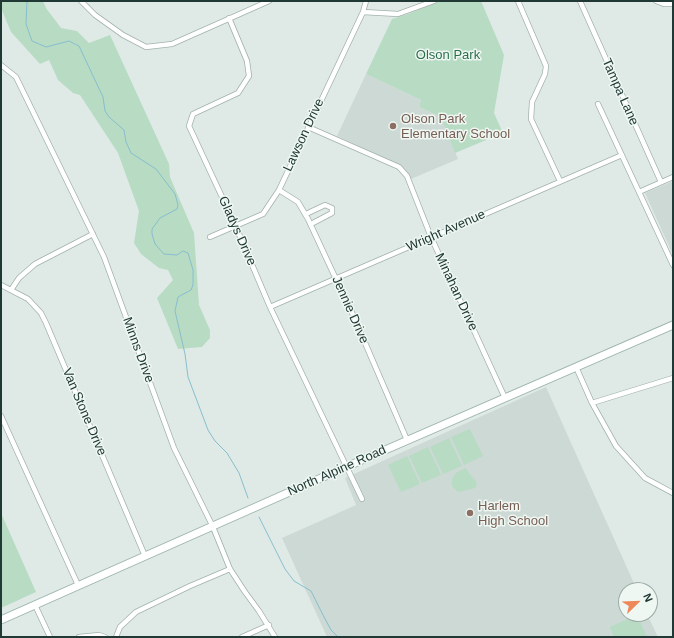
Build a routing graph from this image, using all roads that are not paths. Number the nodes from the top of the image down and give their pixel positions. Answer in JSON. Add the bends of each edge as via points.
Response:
{"nodes":[{"id":1,"x":81,"y":1,"type":"edge"},
{"id":2,"x":269,"y":1,"type":"edge"},
{"id":3,"x":366,"y":1,"type":"edge"},
{"id":4,"x":434,"y":1,"type":"edge"},
{"id":5,"x":518,"y":1,"type":"edge"},
{"id":6,"x":580,"y":1,"type":"edge"},
{"id":7,"x":656,"y":1,"type":"edge"},
{"id":8,"x":673,"y":4,"type":"edge"},
{"id":9,"x":363,"y":12,"type":"junction"},
{"id":10,"x":229,"y":18,"type":"junction"},
{"id":11,"x":1,"y":66,"type":"edge"},
{"id":12,"x":598,"y":104,"type":"dead end"},
{"id":13,"x":308,"y":127,"type":"junction"},
{"id":14,"x":622,"y":154,"type":"junction"},
{"id":15,"x":673,"y":177,"type":"edge"},
{"id":16,"x":560,"y":181,"type":"junction"},
{"id":17,"x":661,"y":182,"type":"junction"},
{"id":18,"x":279,"y":190,"type":"junction"},
{"id":19,"x":639,"y":192,"type":"junction"},
{"id":20,"x":306,"y":214,"type":"junction"},
{"id":21,"x":311,"y":224,"type":"junction"},
{"id":22,"x":236,"y":227,"type":"junction"},
{"id":23,"x":93,"y":234,"type":"junction"},
{"id":24,"x":210,"y":237,"type":"dead end"},
{"id":25,"x":431,"y":238,"type":"junction"},
{"id":26,"x":673,"y":265,"type":"edge"},
{"id":27,"x":337,"y":278,"type":"junction"},
{"id":28,"x":1,"y":285,"type":"edge"},
{"id":29,"x":11,"y":290,"type":"junction"},
{"id":30,"x":270,"y":307,"type":"junction"},
{"id":31,"x":673,"y":324,"type":"edge"},
{"id":32,"x":576,"y":367,"type":"junction"},
{"id":33,"x":673,"y":378,"type":"edge"},
{"id":34,"x":505,"y":398,"type":"junction"},
{"id":35,"x":592,"y":403,"type":"junction"},
{"id":36,"x":1,"y":416,"type":"edge"},
{"id":37,"x":407,"y":440,"type":"junction"},
{"id":38,"x":346,"y":467,"type":"junction"},
{"id":39,"x":673,"y":493,"type":"edge"},
{"id":40,"x":362,"y":499,"type":"dead end"},
{"id":41,"x":212,"y":527,"type":"junction"},
{"id":42,"x":145,"y":556,"type":"junction"},
{"id":43,"x":230,"y":569,"type":"junction"},
{"id":44,"x":78,"y":585,"type":"junction"},
{"id":45,"x":35,"y":605,"type":"junction"},
{"id":46,"x":1,"y":620,"type":"edge"},
{"id":47,"x":268,"y":625,"type":"junction"},
{"id":48,"x":50,"y":637,"type":"edge"},
{"id":49,"x":79,"y":637,"type":"edge"},
{"id":50,"x":104,"y":637,"type":"edge"},
{"id":51,"x":116,"y":637,"type":"edge"},
{"id":52,"x":242,"y":637,"type":"edge"},
{"id":53,"x":275,"y":637,"type":"edge"}],
"edges":[{"from":1,"to":10,"type":"street","via":[[95,15],[123,35],[146,47],[172,44]]},
{"from":2,"to":10,"type":"street"},
{"from":3,"to":9,"type":"street","name":"Lawson Drive"},
{"from":4,"to":9,"type":"street","via":[[398,14]]},
{"from":5,"to":16,"type":"street","via":[[546,66],[532,102],[531,119]]},
{"from":6,"to":17,"type":"street","name":"Tampa Lane"},
{"from":7,"to":8,"type":"street"},
{"from":9,"to":13,"type":"street","name":"Lawson Drive"},
{"from":10,"to":22,"type":"street","name":"Gladys Drive","via":[[247,61],[249,76],[238,94],[193,114],[190,126]]},
{"from":11,"to":23,"type":"street","name":"Minns Drive","via":[[16,77]]},
{"from":12,"to":14,"type":"street"},
{"from":13,"to":18,"type":"street","name":"Lawson Drive"},
{"from":13,"to":25,"type":"street","name":"Minahan Drive","via":[[399,167],[411,183]]},
{"from":14,"to":16,"type":"street","name":"Wright Avenue"},
{"from":14,"to":19,"type":"street"},
{"from":15,"to":17,"type":"street"},
{"from":16,"to":25,"type":"street","name":"Wright Avenue"},
{"from":17,"to":19,"type":"street"},
{"from":18,"to":20,"type":"street","name":"Jennie Drive","via":[[298,202]]},
{"from":18,"to":22,"type":"street","name":"Lawson Drive","via":[[263,214]]},
{"from":19,"to":26,"type":"street"},
{"from":20,"to":21,"type":"street","name":"Jennie Drive"},
{"from":20,"to":21,"type":"street","via":[[325,205],[332,208],[332,213]]},
{"from":21,"to":27,"type":"street","name":"Jennie Drive"},
{"from":22,"to":24,"type":"street","name":"Lawson Drive"},
{"from":22,"to":30,"type":"street","name":"Gladys Drive"},
{"from":23,"to":29,"type":"street","via":[[35,264],[19,278]]},
{"from":23,"to":41,"type":"street","name":"Minns Drive","via":[[104,256],[174,448]]},
{"from":25,"to":27,"type":"street","name":"Wright Avenue"},
{"from":25,"to":34,"type":"street","name":"Minahan Drive"},
{"from":27,"to":30,"type":"street","name":"Wright Avenue"},
{"from":27,"to":37,"type":"street","name":"Jennie Drive"},
{"from":28,"to":29,"type":"street","name":"Van Stone Drive"},
{"from":29,"to":42,"type":"street","name":"Van Stone Drive","via":[[28,299],[41,312]]},
{"from":30,"to":38,"type":"street","name":"Gladys Drive"},
{"from":31,"to":32,"type":"main road","name":"North Alpine Road"},
{"from":32,"to":34,"type":"main road","name":"North Alpine Road"},
{"from":32,"to":35,"type":"street"},
{"from":33,"to":35,"type":"street"},
{"from":34,"to":37,"type":"main road","name":"North Alpine Road"},
{"from":35,"to":39,"type":"street","via":[[616,446],[640,473]]},
{"from":36,"to":44,"type":"street"},
{"from":37,"to":38,"type":"main road","name":"North Alpine Road"},
{"from":38,"to":40,"type":"street","name":"Gladys Drive"},
{"from":38,"to":41,"type":"main road","name":"North Alpine Road"},
{"from":41,"to":42,"type":"main road","name":"North Alpine Road"},
{"from":41,"to":43,"type":"street","name":"Minns Drive"},
{"from":42,"to":44,"type":"main road","name":"North Alpine Road"},
{"from":43,"to":47,"type":"street","name":"Minns Drive"},
{"from":43,"to":51,"type":"street","via":[[136,612],[120,627]]},
{"from":44,"to":45,"type":"main road","name":"North Alpine Road"},
{"from":45,"to":46,"type":"main road","name":"North Alpine Road"},
{"from":45,"to":48,"type":"street"},
{"from":47,"to":52,"type":"street"},
{"from":47,"to":53,"type":"street","name":"Minns Drive"},
{"from":49,"to":50,"type":"street"}]}
